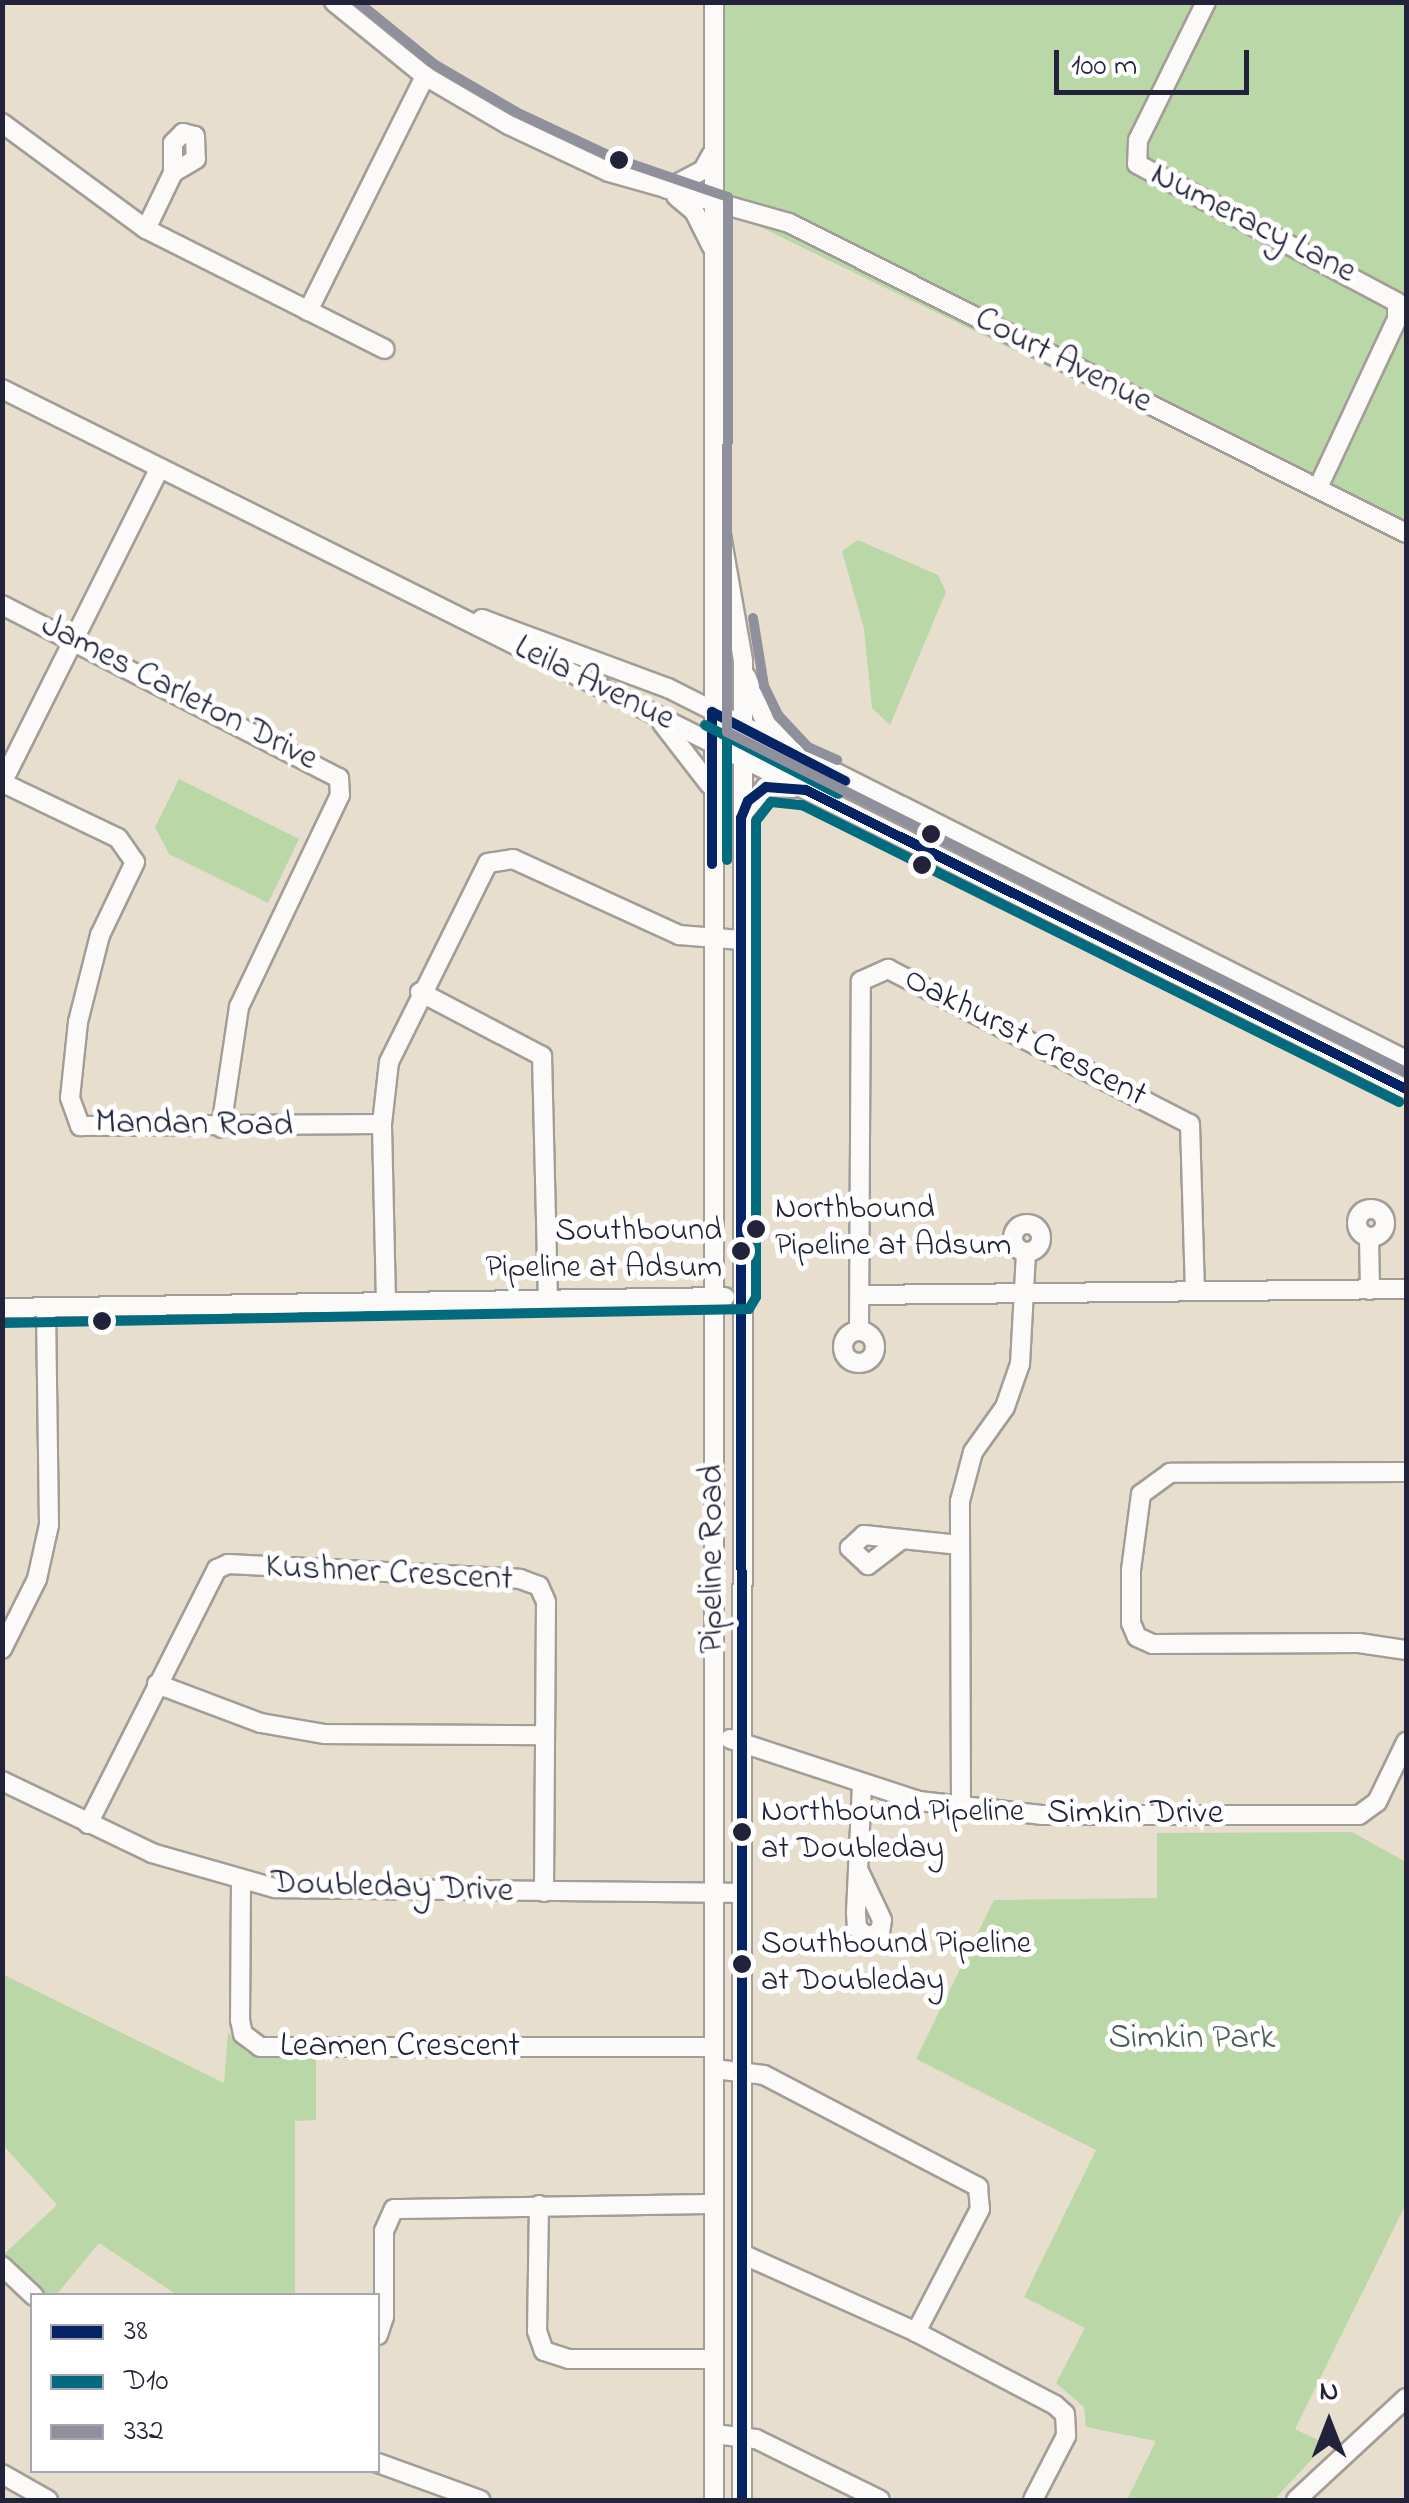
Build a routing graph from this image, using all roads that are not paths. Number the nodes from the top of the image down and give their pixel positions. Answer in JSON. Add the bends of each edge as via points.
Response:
{"nodes":[{"id":1,"x":334,"y":2,"type":"edge"},
{"id":2,"x":714,"y":2,"type":"edge"},
{"id":3,"x":1206,"y":2,"type":"edge"},
{"id":4,"x":425,"y":76,"type":"junction"},
{"id":5,"x":3,"y":124,"type":"edge"},
{"id":6,"x":714,"y":151,"type":"junction"},
{"id":7,"x":173,"y":173,"type":"dead end"},
{"id":8,"x":668,"y":189,"type":"junction"},
{"id":9,"x":715,"y":204,"type":"junction"},
{"id":10,"x":146,"y":230,"type":"junction"},
{"id":11,"x":714,"y":250,"type":"junction"},
{"id":12,"x":308,"y":311,"type":"junction"},
{"id":13,"x":385,"y":350,"type":"dead end"},
{"id":14,"x":2,"y":390,"type":"edge"},
{"id":15,"x":160,"y":468,"type":"junction"},
{"id":16,"x":1318,"y":488,"type":"junction"},
{"id":17,"x":714,"y":497,"type":"junction"},
{"id":18,"x":1406,"y":533,"type":"edge"},
{"id":19,"x":425,"y":600,"type":"junction"},
{"id":20,"x":2,"y":605,"type":"edge"},
{"id":21,"x":72,"y":639,"type":"junction"},
{"id":22,"x":743,"y":661,"type":"junction"},
{"id":23,"x":712,"y":712,"type":"junction"},
{"id":24,"x":654,"y":713,"type":"junction"},
{"id":25,"x":740,"y":729,"type":"junction"},
{"id":26,"x":712,"y":742,"type":"junction"},
{"id":27,"x":740,"y":758,"type":"junction"},
{"id":28,"x":798,"y":758,"type":"junction"},
{"id":29,"x":3,"y":783,"type":"edge"},
{"id":30,"x":712,"y":790,"type":"junction"},
{"id":31,"x":806,"y":790,"type":"junction"},
{"id":32,"x":741,"y":818,"type":"junction"},
{"id":33,"x":712,"y":940,"type":"junction"},
{"id":34,"x":741,"y":940,"type":"junction"},
{"id":35,"x":420,"y":992,"type":"junction"},
{"id":36,"x":1406,"y":1060,"type":"edge"},
{"id":37,"x":1406,"y":1089,"type":"edge"},
{"id":38,"x":382,"y":1124,"type":"junction"},
{"id":39,"x":221,"y":1128,"type":"junction"},
{"id":40,"x":1369,"y":1237,"type":"dead end"},
{"id":41,"x":1026,"y":1252,"type":"dead end"},
{"id":42,"x":1406,"y":1289,"type":"edge"},
{"id":43,"x":1370,"y":1290,"type":"junction"},
{"id":44,"x":1195,"y":1291,"type":"junction"},
{"id":45,"x":1024,"y":1294,"type":"junction"},
{"id":46,"x":860,"y":1296,"type":"junction"},
{"id":47,"x":741,"y":1297,"type":"junction"},
{"id":48,"x":714,"y":1298,"type":"junction"},
{"id":49,"x":548,"y":1300,"type":"junction"},
{"id":50,"x":386,"y":1302,"type":"junction"},
{"id":51,"x":2,"y":1308,"type":"edge"},
{"id":52,"x":46,"y":1308,"type":"junction"},
{"id":53,"x":859,"y":1331,"type":"dead end"},
{"id":54,"x":1406,"y":1472,"type":"edge"},
{"id":55,"x":902,"y":1539,"type":"dead end"},
{"id":56,"x":960,"y":1545,"type":"junction"},
{"id":57,"x":2,"y":1650,"type":"edge"},
{"id":58,"x":1406,"y":1650,"type":"edge"},
{"id":59,"x":157,"y":1684,"type":"junction"},
{"id":60,"x":544,"y":1735,"type":"junction"},
{"id":61,"x":713,"y":1738,"type":"junction"},
{"id":62,"x":742,"y":1740,"type":"junction"},
{"id":63,"x":1406,"y":1742,"type":"edge"},
{"id":64,"x":2,"y":1782,"type":"edge"},
{"id":65,"x":862,"y":1782,"type":"junction"},
{"id":66,"x":961,"y":1808,"type":"junction"},
{"id":67,"x":88,"y":1824,"type":"junction"},
{"id":68,"x":858,"y":1869,"type":"dead end"},
{"id":69,"x":241,"y":1882,"type":"junction"},
{"id":70,"x":544,"y":1892,"type":"junction"},
{"id":71,"x":742,"y":1893,"type":"junction"},
{"id":72,"x":714,"y":1894,"type":"junction"},
{"id":73,"x":714,"y":2048,"type":"junction"},
{"id":74,"x":714,"y":2069,"type":"junction"},
{"id":75,"x":742,"y":2069,"type":"junction"},
{"id":76,"x":714,"y":2204,"type":"junction"},
{"id":77,"x":539,"y":2205,"type":"junction"},
{"id":78,"x":742,"y":2254,"type":"junction"},
{"id":79,"x":6,"y":2277,"type":"edge"},
{"id":80,"x":30,"y":2293,"type":"edge"},
{"id":81,"x":380,"y":2329,"type":"edge"},
{"id":82,"x":916,"y":2332,"type":"junction"},
{"id":83,"x":714,"y":2359,"type":"junction"},
{"id":84,"x":1406,"y":2398,"type":"edge"},
{"id":85,"x":714,"y":2434,"type":"junction"},
{"id":86,"x":742,"y":2435,"type":"junction"},
{"id":87,"x":380,"y":2464,"type":"edge"},
{"id":88,"x":2,"y":2474,"type":"edge"},
{"id":89,"x":48,"y":2500,"type":"edge"},
{"id":90,"x":480,"y":2500,"type":"edge"},
{"id":91,"x":714,"y":2500,"type":"edge"},
{"id":92,"x":742,"y":2500,"type":"edge"},
{"id":93,"x":880,"y":2500,"type":"edge"},
{"id":94,"x":1032,"y":2500,"type":"edge"},
{"id":95,"x":1296,"y":2500,"type":"edge"}],
"edges":[{"from":1,"to":4,"type":"street","name":"Court Avenue"},
{"from":2,"to":6,"type":"street","name":"Pipeline Road"},
{"from":3,"to":16,"type":"street","name":"Numeracy Lane","via":[[1138,140],[1138,164],[1397,302],[1398,319]]},
{"from":4,"to":8,"type":"street","name":"Court Avenue","via":[[562,151]]},
{"from":4,"to":12,"type":"street"},
{"from":5,"to":10,"type":"street"},
{"from":6,"to":8,"type":"street","via":[[702,170]]},
{"from":6,"to":9,"type":"street","name":"Pipeline Road"},
{"from":7,"to":10,"type":"street"},
{"from":8,"to":9,"type":"street","name":"Court Avenue"},
{"from":8,"to":11,"type":"street","via":[[694,211]]},
{"from":9,"to":11,"type":"street","name":"Pipeline Road"},
{"from":9,"to":16,"type":"street","name":"Court Avenue","via":[[789,223]]},
{"from":10,"to":12,"type":"street"},
{"from":11,"to":17,"type":"street","name":"Pipeline Road"},
{"from":12,"to":13,"type":"street"},
{"from":14,"to":15,"type":"street","name":"Leila Avenue"},
{"from":15,"to":19,"type":"street","name":"Leila Avenue"},
{"from":15,"to":21,"type":"street"},
{"from":16,"to":18,"type":"street","name":"Court Avenue"},
{"from":17,"to":22,"type":"street","name":"Pipeline Road"},
{"from":17,"to":23,"type":"street","name":"Pipeline Road"},
{"from":19,"to":23,"type":"street","name":"Leila Avenue","via":[[628,670]]},
{"from":19,"to":24,"type":"street","name":"Leila Avenue"},
{"from":20,"to":21,"type":"street","name":"James Carleton Drive"},
{"from":21,"to":29,"type":"street"},
{"from":21,"to":39,"type":"street","name":"James Carleton Drive","via":[[339,778],[340,796],[239,1006]]},
{"from":22,"to":25,"type":"street","name":"Pipeline Road"},
{"from":22,"to":28,"type":"street","via":[[764,721]]},
{"from":23,"to":25,"type":"street","name":"Leila Avenue"},
{"from":23,"to":26,"type":"street","name":"Pipeline Road"},
{"from":24,"to":26,"type":"street","name":"Leila Avenue"},
{"from":24,"to":30,"type":"street","via":[[684,744]]},
{"from":25,"to":27,"type":"street","name":"Pipeline Road"},
{"from":25,"to":28,"type":"street","name":"Leila Avenue"},
{"from":26,"to":27,"type":"street","name":"Leila Avenue"},
{"from":26,"to":30,"type":"street","name":"Pipeline Road"},
{"from":27,"to":31,"type":"street","name":"Leila Avenue"},
{"from":27,"to":32,"type":"street","name":"Pipeline Road"},
{"from":28,"to":36,"type":"street","name":"Leila Avenue"},
{"from":29,"to":39,"type":"street","name":"Mandan Road","via":[[118,838],[135,862],[100,935],[78,1022],[73,1115],[88,1130]]},
{"from":30,"to":33,"type":"street","name":"Pipeline Road"},
{"from":31,"to":32,"type":"street","via":[[766,787],[748,801]]},
{"from":31,"to":37,"type":"street","name":"Leila Avenue"},
{"from":32,"to":34,"type":"street","name":"Pipeline Road"},
{"from":33,"to":34,"type":"street"},
{"from":33,"to":35,"type":"street","via":[[633,917],[504,857],[479,877]]},
{"from":33,"to":48,"type":"street","name":"Pipeline Road"},
{"from":34,"to":47,"type":"street","name":"Pipeline Road"},
{"from":35,"to":38,"type":"street","via":[[389,1062]]},
{"from":35,"to":49,"type":"street","via":[[542,1056]]},
{"from":38,"to":39,"type":"street","name":"Mandan Road"},
{"from":38,"to":50,"type":"street"},
{"from":40,"to":43,"type":"street"},
{"from":41,"to":45,"type":"street"},
{"from":42,"to":43,"type":"street"},
{"from":43,"to":44,"type":"street"},
{"from":44,"to":45,"type":"street"},
{"from":44,"to":46,"type":"street","name":"Oakhurst Crescent","via":[[1190,1124],[888,969],[862,981]]},
{"from":45,"to":46,"type":"street"},
{"from":45,"to":56,"type":"street","via":[[1020,1364],[1005,1406],[964,1475]]},
{"from":46,"to":53,"type":"street","name":"Oakhurst Crescent"},
{"from":47,"to":48,"type":"street"},
{"from":47,"to":62,"type":"street","name":"Pipeline Road"},
{"from":48,"to":49,"type":"street"},
{"from":48,"to":61,"type":"street","name":"Pipeline Road"},
{"from":49,"to":50,"type":"street"},
{"from":50,"to":52,"type":"street"},
{"from":51,"to":52,"type":"street"},
{"from":52,"to":57,"type":"street","via":[[48,1525],[37,1580]]},
{"from":54,"to":58,"type":"street","via":[[1170,1473],[1141,1494],[1131,1624],[1136,1637],[1153,1644],[1360,1643]]},
{"from":55,"to":56,"type":"street"},
{"from":56,"to":66,"type":"street"},
{"from":59,"to":60,"type":"street","via":[[261,1723],[325,1734]]},
{"from":59,"to":60,"type":"street","name":"Kushner Crescent","via":[[208,1580],[228,1564],[520,1579],[539,1586],[546,1602]]},
{"from":59,"to":67,"type":"street","name":"Kushner Crescent"},
{"from":60,"to":70,"type":"street","name":"Kushner Crescent"},
{"from":61,"to":62,"type":"street","name":"Simkin Drive"},
{"from":61,"to":72,"type":"street","name":"Pipeline Road"},
{"from":62,"to":65,"type":"street","name":"Simkin Drive"},
{"from":62,"to":71,"type":"street","name":"Pipeline Road"},
{"from":63,"to":66,"type":"street","name":"Simkin Drive","via":[[1377,1802],[1360,1814],[1041,1815]]},
{"from":64,"to":67,"type":"street","name":"Doubleday Drive"},
{"from":65,"to":66,"type":"street","name":"Simkin Drive"},
{"from":65,"to":68,"type":"street"},
{"from":67,"to":69,"type":"street","name":"Doubleday Drive"},
{"from":69,"to":70,"type":"street","name":"Doubleday Drive","via":[[342,1893]]},
{"from":69,"to":73,"type":"street","name":"Leamen Crescent","via":[[240,2020],[243,2034],[260,2047]]},
{"from":70,"to":72,"type":"street","name":"Doubleday Drive"},
{"from":71,"to":72,"type":"street","name":"Doubleday Drive"},
{"from":71,"to":75,"type":"street","name":"Pipeline Road"},
{"from":72,"to":73,"type":"street","name":"Pipeline Road"},
{"from":73,"to":74,"type":"street","name":"Pipeline Road"},
{"from":74,"to":75,"type":"street"},
{"from":74,"to":76,"type":"street","name":"Pipeline Road"},
{"from":75,"to":78,"type":"street","name":"Pipeline Road"},
{"from":75,"to":82,"type":"street","via":[[978,2187],[980,2208]]},
{"from":76,"to":77,"type":"street"},
{"from":76,"to":83,"type":"street","name":"Pipeline Road"},
{"from":77,"to":81,"type":"street","via":[[394,2209],[384,2231]]},
{"from":77,"to":83,"type":"street","via":[[537,2331],[544,2351],[569,2359]]},
{"from":78,"to":82,"type":"street"},
{"from":78,"to":86,"type":"street","name":"Pipeline Road"},
{"from":79,"to":80,"type":"street"},
{"from":82,"to":94,"type":"street","via":[[1065,2414],[1066,2436]]},
{"from":83,"to":85,"type":"street","name":"Pipeline Road"},
{"from":84,"to":95,"type":"street"},
{"from":85,"to":86,"type":"street"},
{"from":85,"to":91,"type":"street","name":"Pipeline Road"},
{"from":86,"to":92,"type":"street","name":"Pipeline Road"},
{"from":86,"to":93,"type":"street"},
{"from":87,"to":90,"type":"street"},
{"from":88,"to":89,"type":"street"}]}
